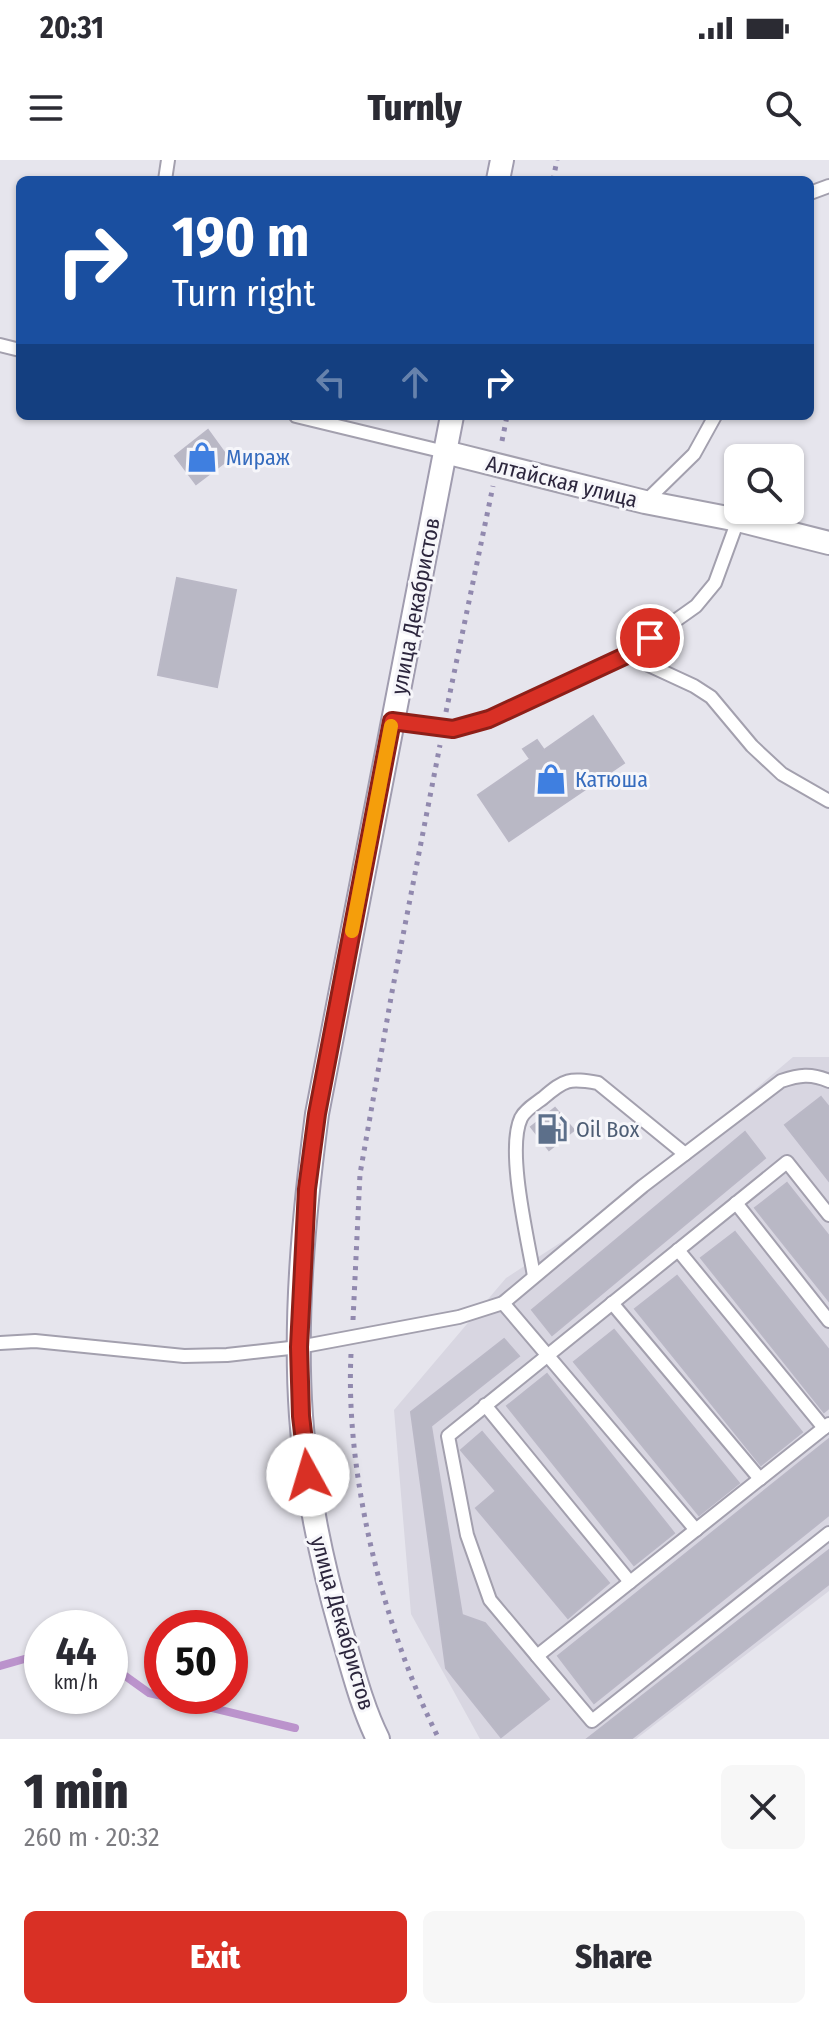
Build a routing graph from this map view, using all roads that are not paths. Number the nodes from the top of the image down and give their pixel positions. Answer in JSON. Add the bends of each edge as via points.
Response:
{"nodes":[{"id":1,"x":313,"y":420,"type":"edge"},
{"id":2,"x":451,"y":420,"type":"edge"},
{"id":3,"x":713,"y":420,"type":"edge"},
{"id":4,"x":445,"y":452,"type":"junction"},
{"id":5,"x":645,"y":502,"type":"junction"},
{"id":6,"x":724,"y":517,"type":"edge"},
{"id":7,"x":737,"y":524,"type":"edge"},
{"id":8,"x":754,"y":524,"type":"edge"},
{"id":9,"x":829,"y":543,"type":"edge"},
{"id":10,"x":627,"y":655,"type":"junction"},
{"id":11,"x":392,"y":721,"type":"junction"},
{"id":12,"x":829,"y":801,"type":"edge"},
{"id":13,"x":829,"y":1081,"type":"edge"},
{"id":14,"x":685,"y":1154,"type":"junction"},
{"id":15,"x":736,"y":1203,"type":"junction"},
{"id":16,"x":829,"y":1215,"type":"edge"},
{"id":17,"x":678,"y":1250,"type":"junction"},
{"id":18,"x":534,"y":1276,"type":"junction"},
{"id":19,"x":503,"y":1303,"type":"junction"},
{"id":20,"x":612,"y":1303,"type":"junction"},
{"id":21,"x":829,"y":1321,"type":"edge"},
{"id":22,"x":0,"y":1343,"type":"edge"},
{"id":23,"x":299,"y":1347,"type":"junction"},
{"id":24,"x":548,"y":1355,"type":"junction"},
{"id":25,"x":485,"y":1405,"type":"junction"},
{"id":26,"x":826,"y":1426,"type":"edge"},
{"id":27,"x":760,"y":1479,"type":"junction"},
{"id":28,"x":696,"y":1530,"type":"junction"},
{"id":29,"x":829,"y":1533,"type":"edge"},
{"id":30,"x":630,"y":1582,"type":"junction"},
{"id":31,"x":537,"y":1656,"type":"junction"},
{"id":32,"x":378,"y":1739,"type":"edge"}],
"edges":[{"from":1,"to":4,"type":"lane","name":"Алтайская улица"},
{"from":2,"to":4,"type":"main road","name":"улица Декабристов"},
{"from":3,"to":5,"type":"lane","via":[[694,454]]},
{"from":4,"to":5,"type":"main road","name":"Алтайская улица"},
{"from":4,"to":11,"type":"main road","name":"улица Декабристов"},
{"from":5,"to":6,"type":"main road","name":"Алтайская улица"},
{"from":7,"to":10,"type":"lane","via":[[715,583],[696,606]]},
{"from":8,"to":9,"type":"main road","name":"Алтайская улица"},
{"from":10,"to":11,"type":"lane","via":[[489,719],[453,729]]},
{"from":10,"to":12,"type":"lane","via":[[711,697],[782,774]]},
{"from":11,"to":23,"type":"main road","name":"улица Декабристов","via":[[317,1114],[307,1189]]},
{"from":13,"to":14,"type":"lane","via":[[799,1075],[781,1081]]},
{"from":14,"to":18,"type":"lane"},
{"from":14,"to":18,"type":"lane","via":[[598,1083],[563,1081],[522,1114],[515,1154]]},
{"from":15,"to":16,"type":"lane","via":[[787,1162]]},
{"from":15,"to":17,"type":"lane"},
{"from":15,"to":21,"type":"lane"},
{"from":17,"to":20,"type":"lane"},
{"from":17,"to":26,"type":"lane"},
{"from":18,"to":19,"type":"lane"},
{"from":19,"to":23,"type":"lane","via":[[459,1317]]},
{"from":19,"to":24,"type":"lane"},
{"from":20,"to":24,"type":"lane"},
{"from":20,"to":27,"type":"lane"},
{"from":22,"to":23,"type":"lane","via":[[35,1341],[184,1356]]},
{"from":23,"to":32,"type":"main road","name":"улица Декабристов","via":[[301,1416],[318,1538]]},
{"from":24,"to":25,"type":"lane"},
{"from":24,"to":28,"type":"lane"},
{"from":25,"to":30,"type":"lane"},
{"from":25,"to":31,"type":"lane","via":[[448,1436],[467,1535],[490,1600]]},
{"from":26,"to":27,"type":"lane"},
{"from":27,"to":28,"type":"lane"},
{"from":28,"to":30,"type":"lane"},
{"from":29,"to":31,"type":"lane","via":[[592,1721]]},
{"from":30,"to":31,"type":"lane"}]}
